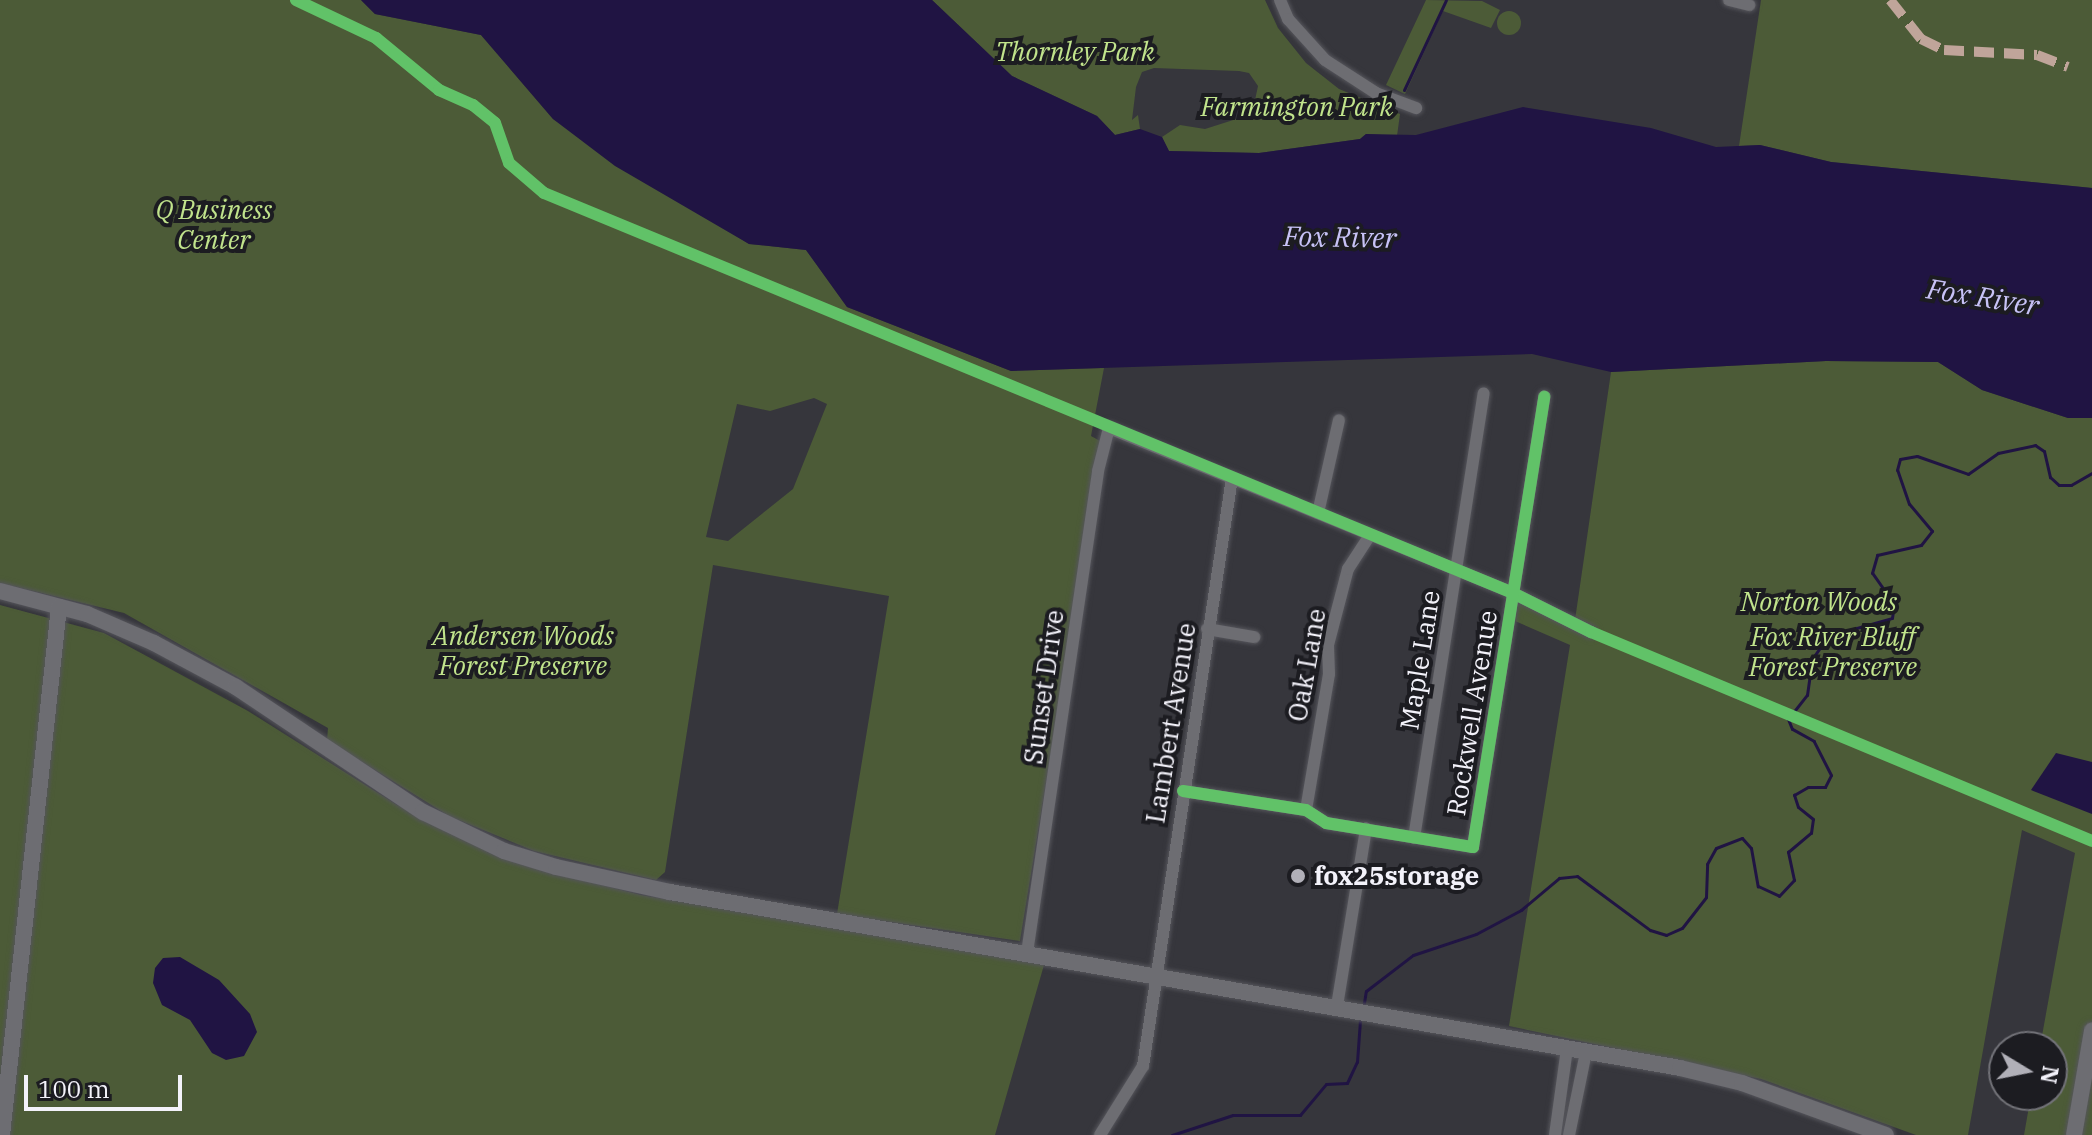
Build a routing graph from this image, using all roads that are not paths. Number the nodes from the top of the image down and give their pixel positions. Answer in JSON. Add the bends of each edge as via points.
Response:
{"nodes":[{"id":1,"x":1280,"y":0,"type":"edge"},
{"id":2,"x":1729,"y":0,"type":"edge"},
{"id":3,"x":1749,"y":5,"type":"dead end"},
{"id":4,"x":1416,"y":108,"type":"dead end"},
{"id":5,"x":1484,"y":393,"type":"dead end"},
{"id":6,"x":1544,"y":397,"type":"dead end"},
{"id":7,"x":1339,"y":420,"type":"dead end"},
{"id":8,"x":1232,"y":478,"type":"junction"},
{"id":9,"x":1318,"y":513,"type":"junction"},
{"id":10,"x":1370,"y":535,"type":"junction"},
{"id":11,"x":1457,"y":570,"type":"junction"},
{"id":12,"x":0,"y":591,"type":"edge"},
{"id":13,"x":1513,"y":593,"type":"junction"},
{"id":14,"x":59,"y":607,"type":"junction"},
{"id":15,"x":1207,"y":629,"type":"junction"},
{"id":16,"x":1591,"y":632,"type":"dead end"},
{"id":17,"x":1254,"y":637,"type":"dead end"},
{"id":18,"x":1183,"y":791,"type":"junction"},
{"id":19,"x":1306,"y":810,"type":"junction"},
{"id":20,"x":1366,"y":828,"type":"junction"},
{"id":21,"x":1414,"y":838,"type":"junction"},
{"id":22,"x":1027,"y":953,"type":"junction"},
{"id":23,"x":1156,"y":974,"type":"junction"},
{"id":24,"x":1344,"y":1007,"type":"junction"},
{"id":25,"x":2092,"y":1031,"type":"edge"},
{"id":26,"x":1567,"y":1049,"type":"junction"},
{"id":27,"x":1586,"y":1052,"type":"junction"},
{"id":28,"x":2,"y":1135,"type":"edge"},
{"id":29,"x":1100,"y":1135,"type":"edge"},
{"id":30,"x":1555,"y":1135,"type":"edge"},
{"id":31,"x":1569,"y":1135,"type":"edge"},
{"id":32,"x":1886,"y":1135,"type":"edge"},
{"id":33,"x":2074,"y":1135,"type":"edge"}],
"edges":[{"from":1,"to":4,"type":"street","via":[[1288,19],[1325,60],[1376,93]]},
{"from":2,"to":3,"type":"street"},
{"from":5,"to":11,"type":"street","name":"Maple Lane"},
{"from":6,"to":13,"type":"street","name":"Rockwell Avenue"},
{"from":7,"to":9,"type":"street"},
{"from":8,"to":9,"type":"street"},
{"from":8,"to":15,"type":"street","name":"Lambert Avenue"},
{"from":8,"to":22,"type":"street","name":"Sunset Drive","via":[[1109,428],[1095,488]]},
{"from":9,"to":10,"type":"street"},
{"from":10,"to":11,"type":"street"},
{"from":10,"to":19,"type":"street","name":"Oak Lane","via":[[1348,569],[1328,645],[1329,674]]},
{"from":11,"to":13,"type":"street"},
{"from":11,"to":21,"type":"street","name":"Maple Lane"},
{"from":12,"to":14,"type":"main road"},
{"from":13,"to":16,"type":"street"},
{"from":13,"to":21,"type":"street","name":"Rockwell Avenue","via":[[1473,847]]},
{"from":14,"to":22,"type":"main road","via":[[168,650],[236,687],[423,812],[504,851],[655,889]]},
{"from":14,"to":28,"type":"main road"},
{"from":15,"to":17,"type":"street"},
{"from":15,"to":18,"type":"street","name":"Lambert Avenue"},
{"from":18,"to":19,"type":"street"},
{"from":18,"to":23,"type":"street","name":"Lambert Avenue"},
{"from":19,"to":20,"type":"street","via":[[1326,823]]},
{"from":20,"to":21,"type":"street"},
{"from":20,"to":24,"type":"street"},
{"from":22,"to":23,"type":"main road"},
{"from":23,"to":24,"type":"main road"},
{"from":23,"to":29,"type":"street","name":"Lambert Avenue","via":[[1143,1066]]},
{"from":24,"to":26,"type":"main road"},
{"from":25,"to":33,"type":"main road"},
{"from":26,"to":27,"type":"main road"},
{"from":26,"to":30,"type":"street"},
{"from":27,"to":31,"type":"street"},
{"from":27,"to":32,"type":"main road","via":[[1742,1083]]}]}
